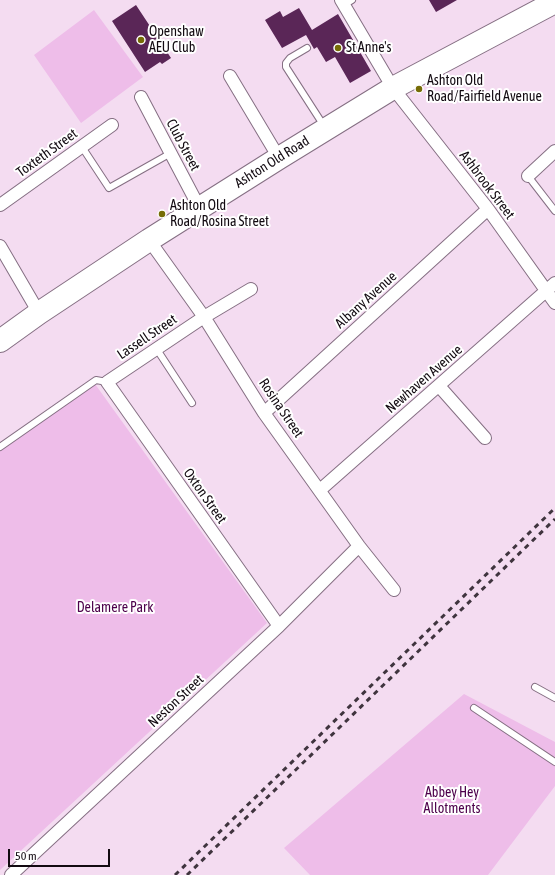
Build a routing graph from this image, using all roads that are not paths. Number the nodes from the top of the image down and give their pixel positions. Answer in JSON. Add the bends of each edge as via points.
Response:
{"nodes":[{"id":1,"x":346,"y":2,"type":"edge"},
{"id":2,"x":555,"y":2,"type":"edge"},
{"id":3,"x":307,"y":48,"type":"dead end"},
{"id":4,"x":230,"y":76,"type":"dead end"},
{"id":5,"x":393,"y":88,"type":"junction"},
{"id":6,"x":141,"y":97,"type":"dead end"},
{"id":7,"x":112,"y":125,"type":"dead end"},
{"id":8,"x":325,"y":130,"type":"junction"},
{"id":9,"x":82,"y":147,"type":"junction"},
{"id":10,"x":555,"y":151,"type":"edge"},
{"id":11,"x":171,"y":153,"type":"junction"},
{"id":12,"x":279,"y":158,"type":"junction"},
{"id":13,"x":528,"y":176,"type":"joint"},
{"id":14,"x":0,"y":205,"type":"edge"},
{"id":15,"x":199,"y":207,"type":"junction"},
{"id":16,"x":488,"y":209,"type":"junction"},
{"id":17,"x":555,"y":211,"type":"edge"},
{"id":18,"x":149,"y":240,"type":"junction"},
{"id":19,"x":0,"y":246,"type":"edge"},
{"id":20,"x":551,"y":286,"type":"edge"},
{"id":21,"x":251,"y":289,"type":"dead end"},
{"id":22,"x":555,"y":303,"type":"edge"},
{"id":23,"x":39,"y":313,"type":"junction"},
{"id":24,"x":204,"y":317,"type":"junction"},
{"id":25,"x":0,"y":341,"type":"edge"},
{"id":26,"x":156,"y":348,"type":"junction"},
{"id":27,"x":107,"y":382,"type":"junction"},
{"id":28,"x":439,"y":386,"type":"junction"},
{"id":29,"x":192,"y":404,"type":"dead end"},
{"id":30,"x":264,"y":413,"type":"junction"},
{"id":31,"x":485,"y":438,"type":"dead end"},
{"id":32,"x":0,"y":447,"type":"edge"},
{"id":33,"x":320,"y":490,"type":"junction"},
{"id":34,"x":359,"y":546,"type":"junction"},
{"id":35,"x":394,"y":590,"type":"dead end"},
{"id":36,"x":279,"y":626,"type":"junction"},
{"id":37,"x":536,"y":687,"type":"dead end"},
{"id":38,"x":555,"y":698,"type":"edge"},
{"id":39,"x":474,"y":708,"type":"dead end"},
{"id":40,"x":555,"y":762,"type":"edge"},
{"id":41,"x":11,"y":875,"type":"edge"}],
"edges":[{"from":1,"to":5,"type":"street","name":"Ashbrook Street"},
{"from":2,"to":5,"type":"highway","name":"Ashton Old Road"},
{"from":3,"to":8,"type":"lane","via":[[290,58],[286,67]]},
{"from":4,"to":12,"type":"street"},
{"from":5,"to":8,"type":"highway","name":"Ashton Old Road"},
{"from":5,"to":16,"type":"street","name":"Ashbrook Street"},
{"from":6,"to":11,"type":"street","name":"Club Street"},
{"from":7,"to":9,"type":"street","name":"Toxteth Street"},
{"from":8,"to":12,"type":"highway","name":"Ashton Old Road"},
{"from":9,"to":11,"type":"lane","via":[[109,188]]},
{"from":9,"to":14,"type":"street","name":"Toxteth Street"},
{"from":10,"to":13,"type":"street"},
{"from":11,"to":15,"type":"street","name":"Club Street"},
{"from":12,"to":15,"type":"highway","name":"Ashton Old Road"},
{"from":13,"to":17,"type":"lane"},
{"from":15,"to":18,"type":"highway","name":"Ashton Old Road"},
{"from":16,"to":20,"type":"street","name":"Ashbrook Street"},
{"from":16,"to":30,"type":"street","name":"Albany Avenue"},
{"from":18,"to":23,"type":"highway","name":"Ashton Old Road"},
{"from":18,"to":24,"type":"street","name":"Rosina Street"},
{"from":19,"to":23,"type":"street"},
{"from":20,"to":22,"type":"street","name":"Ashbrook Street"},
{"from":20,"to":28,"type":"street","name":"Newhaven Avenue"},
{"from":21,"to":24,"type":"street","name":"Lassell Street"},
{"from":23,"to":25,"type":"highway","name":"Ashton Old Road"},
{"from":24,"to":26,"type":"street","name":"Lassell Street"},
{"from":24,"to":30,"type":"street","name":"Rosina Street"},
{"from":26,"to":27,"type":"street","name":"Lassell Street"},
{"from":26,"to":29,"type":"lane"},
{"from":27,"to":32,"type":"lane","via":[[96,380]]},
{"from":27,"to":36,"type":"street","name":"Oxton Street"},
{"from":28,"to":31,"type":"street"},
{"from":28,"to":33,"type":"street","name":"Newhaven Avenue"},
{"from":30,"to":33,"type":"street","name":"Rosina Street"},
{"from":33,"to":34,"type":"street","name":"Rosina Street"},
{"from":34,"to":35,"type":"street","name":"Rosina Street"},
{"from":34,"to":36,"type":"street","name":"Neston Street"},
{"from":36,"to":41,"type":"street","name":"Neston Street"},
{"from":37,"to":38,"type":"lane"},
{"from":39,"to":40,"type":"lane"}]}
